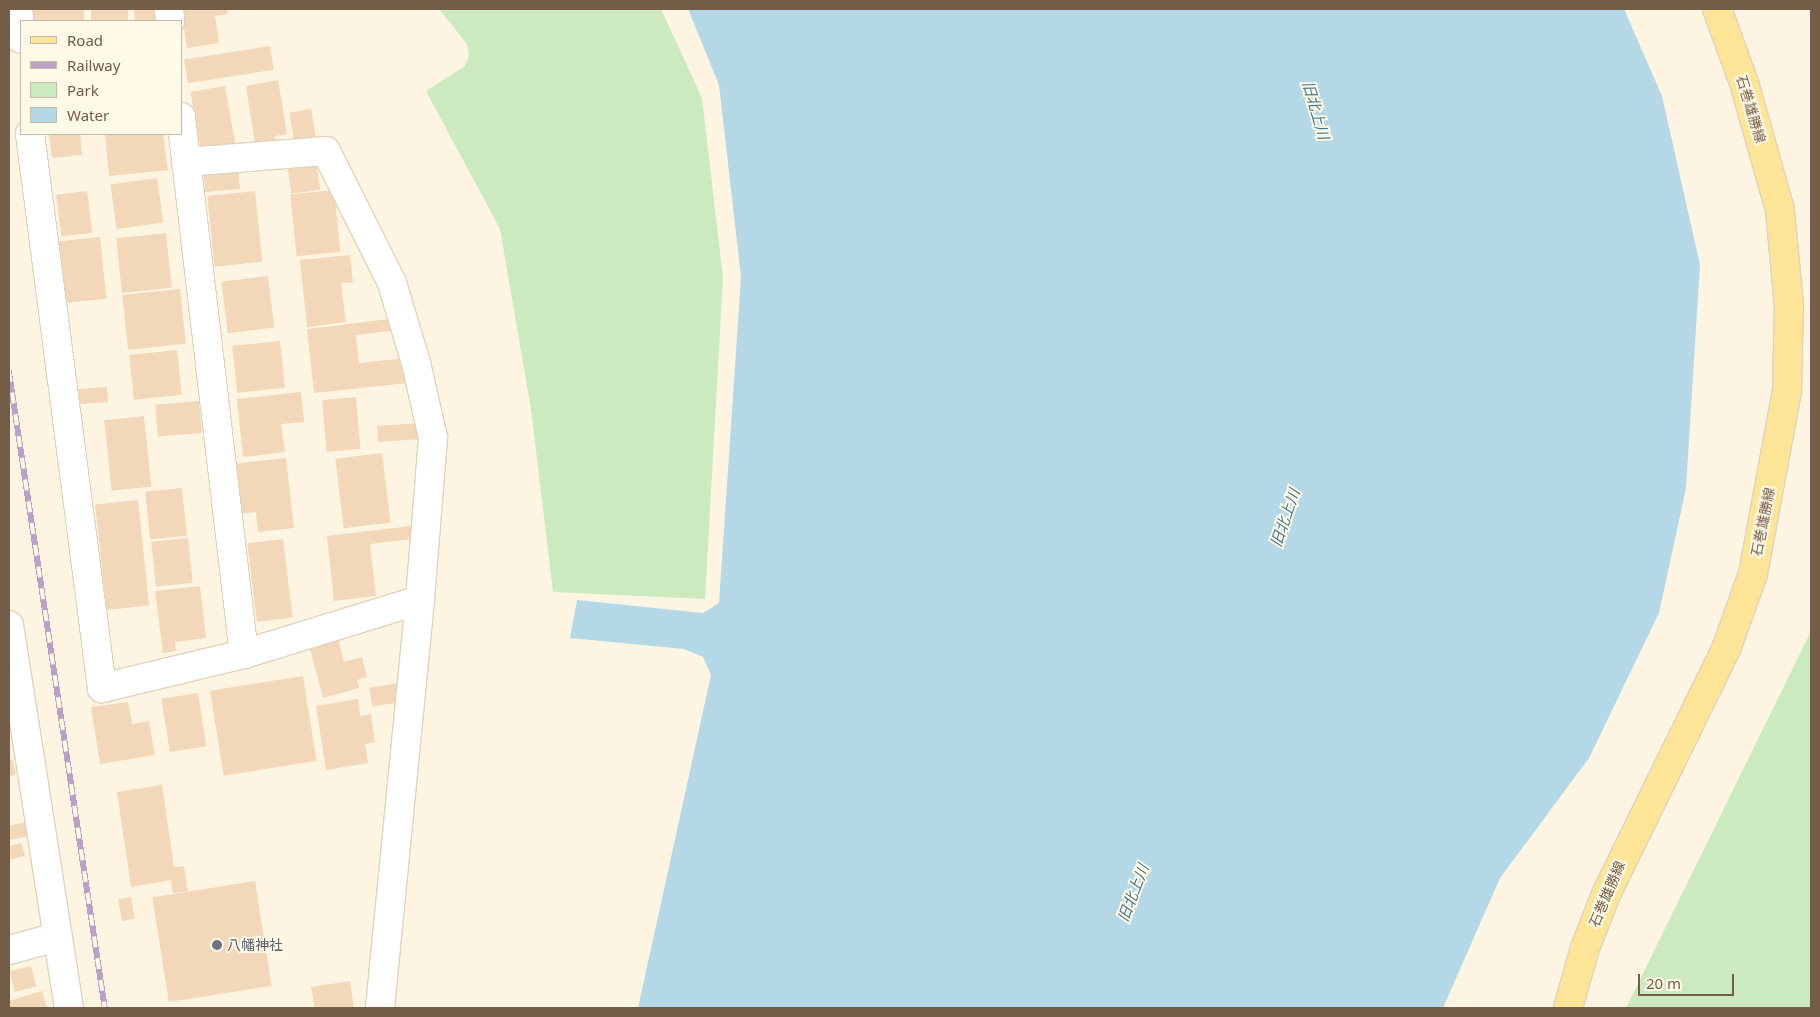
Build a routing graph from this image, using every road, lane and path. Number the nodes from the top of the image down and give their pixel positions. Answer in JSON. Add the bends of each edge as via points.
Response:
{"nodes":[{"id":1,"x":18,"y":9,"type":"edge"},
{"id":2,"x":1717,"y":9,"type":"edge"},
{"id":3,"x":20,"y":29,"type":"edge"},
{"id":4,"x":182,"y":126,"type":"edge"},
{"id":5,"x":30,"y":135,"type":"edge"},
{"id":6,"x":186,"y":162,"type":"junction"},
{"id":7,"x":420,"y":600,"type":"junction"},
{"id":8,"x":9,"y":625,"type":"edge"},
{"id":9,"x":244,"y":654,"type":"junction"},
{"id":10,"x":16,"y":714,"type":"edge"},
{"id":11,"x":57,"y":937,"type":"junction"},
{"id":12,"x":9,"y":950,"type":"edge"},
{"id":13,"x":70,"y":1008,"type":"edge"},
{"id":14,"x":380,"y":1008,"type":"edge"},
{"id":15,"x":1568,"y":1008,"type":"edge"}],
"edges":[{"from":1,"to":3,"type":"street"},
{"from":2,"to":15,"type":"main road","name":"石巻雄勝線","via":[[1744,83],[1780,210],[1789,306],[1787,391],[1753,574],[1726,649],[1606,892],[1585,948]]},
{"from":4,"to":6,"type":"street"},
{"from":5,"to":9,"type":"street","via":[[102,688]]},
{"from":6,"to":7,"type":"street","via":[[326,151],[392,284],[416,363],[433,438]]},
{"from":6,"to":9,"type":"street"},
{"from":7,"to":9,"type":"street"},
{"from":7,"to":14,"type":"street"},
{"from":8,"to":10,"type":"street"},
{"from":10,"to":11,"type":"street"},
{"from":11,"to":12,"type":"street"},
{"from":11,"to":13,"type":"street"}]}
